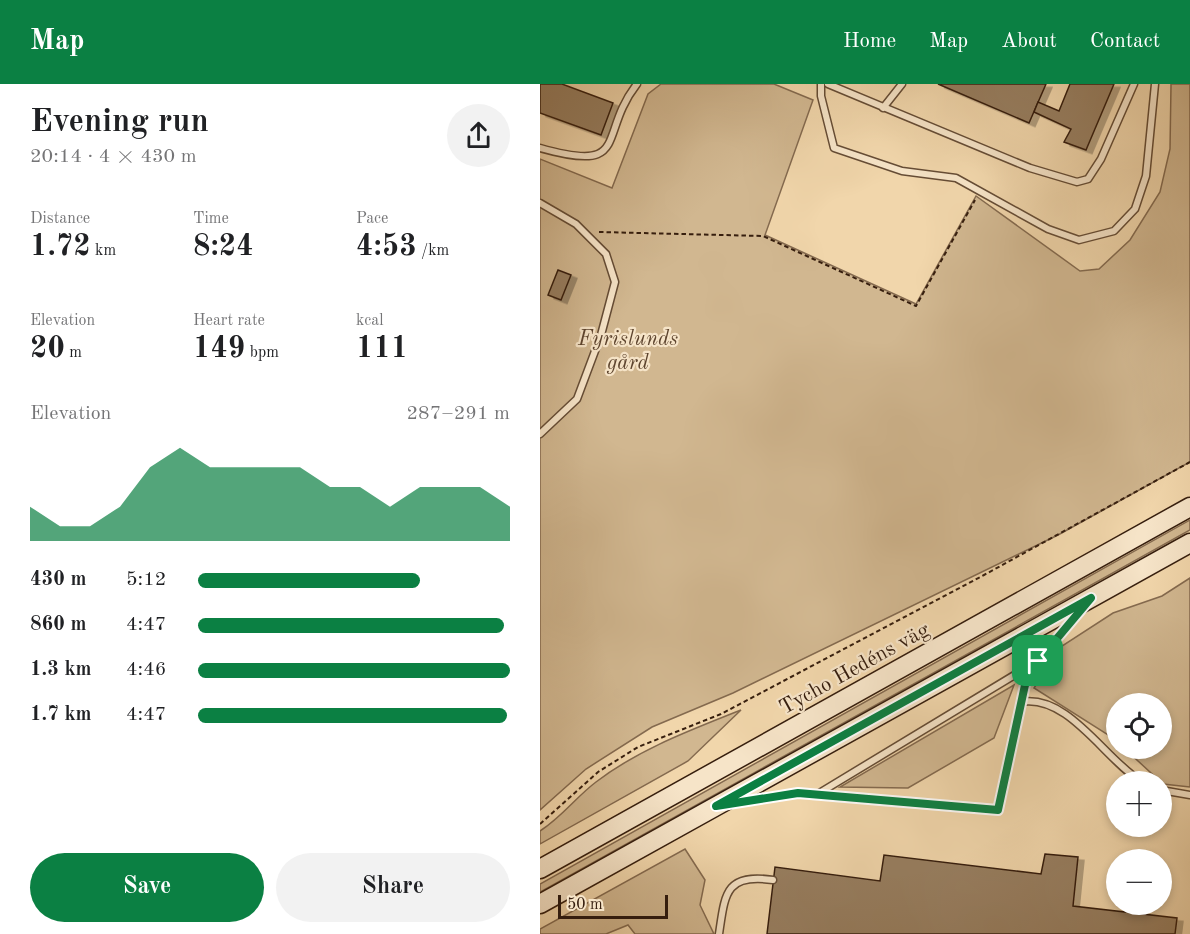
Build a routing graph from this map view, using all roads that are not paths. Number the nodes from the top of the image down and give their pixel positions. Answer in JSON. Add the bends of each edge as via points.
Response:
{"nodes":[{"id":1,"x":637,"y":84,"type":"edge"},
{"id":2,"x":821,"y":84,"type":"edge"},
{"id":3,"x":828,"y":84,"type":"edge"},
{"id":4,"x":845,"y":84,"type":"edge"},
{"id":5,"x":902,"y":84,"type":"edge"},
{"id":6,"x":1134,"y":84,"type":"edge"},
{"id":7,"x":1155,"y":84,"type":"edge"},
{"id":8,"x":842,"y":91,"type":"junction"},
{"id":9,"x":883,"y":108,"type":"junction"},
{"id":10,"x":540,"y":148,"type":"edge"},
{"id":11,"x":540,"y":203,"type":"edge"},
{"id":12,"x":540,"y":434,"type":"edge"},
{"id":13,"x":1190,"y":507,"type":"edge"},
{"id":14,"x":1190,"y":543,"type":"edge"},
{"id":15,"x":1091,"y":598,"type":"junction"},
{"id":16,"x":1038,"y":661,"type":"junction"},
{"id":17,"x":1021,"y":702,"type":"junction"},
{"id":18,"x":1130,"y":771,"type":"edge"},
{"id":19,"x":1172,"y":792,"type":"edge"},
{"id":20,"x":816,"y":795,"type":"junction"},
{"id":21,"x":1190,"y":795,"type":"edge"},
{"id":22,"x":716,"y":806,"type":"junction"},
{"id":23,"x":540,"y":869,"type":"edge"},
{"id":24,"x":773,"y":880,"type":"dead end"},
{"id":25,"x":540,"y":904,"type":"edge"},
{"id":26,"x":719,"y":934,"type":"edge"}],
"edges":[{"from":1,"to":10,"type":"lane","via":[[603,152],[592,158]]},
{"from":2,"to":7,"type":"lane","via":[[834,148],[902,171],[956,178],[1048,229],[1079,240],[1114,231],[1135,209],[1146,176]]},
{"from":3,"to":8,"type":"lane"},
{"from":4,"to":8,"type":"lane"},
{"from":5,"to":9,"type":"lane"},
{"from":6,"to":9,"type":"lane","via":[[1101,159],[1088,179],[1077,182],[1030,168]]},
{"from":8,"to":9,"type":"lane"},
{"from":11,"to":12,"type":"lane","via":[[576,224],[606,254],[615,282],[601,335],[577,399]]},
{"from":13,"to":23,"type":"main road","name":"Tycho Hedéns väg"},
{"from":14,"to":15,"type":"main road"},
{"from":15,"to":16,"type":"lane"},
{"from":15,"to":22,"type":"main road"},
{"from":16,"to":17,"type":"lane"},
{"from":16,"to":20,"type":"lane"},
{"from":17,"to":18,"type":"lane","via":[[1035,699],[1073,719]]},
{"from":17,"to":20,"type":"lane","via":[[998,810]]},
{"from":19,"to":21,"type":"lane"},
{"from":20,"to":22,"type":"lane","via":[[798,793]]},
{"from":22,"to":25,"type":"main road"},
{"from":24,"to":26,"type":"lane","via":[[738,881],[725,894]]}]}
